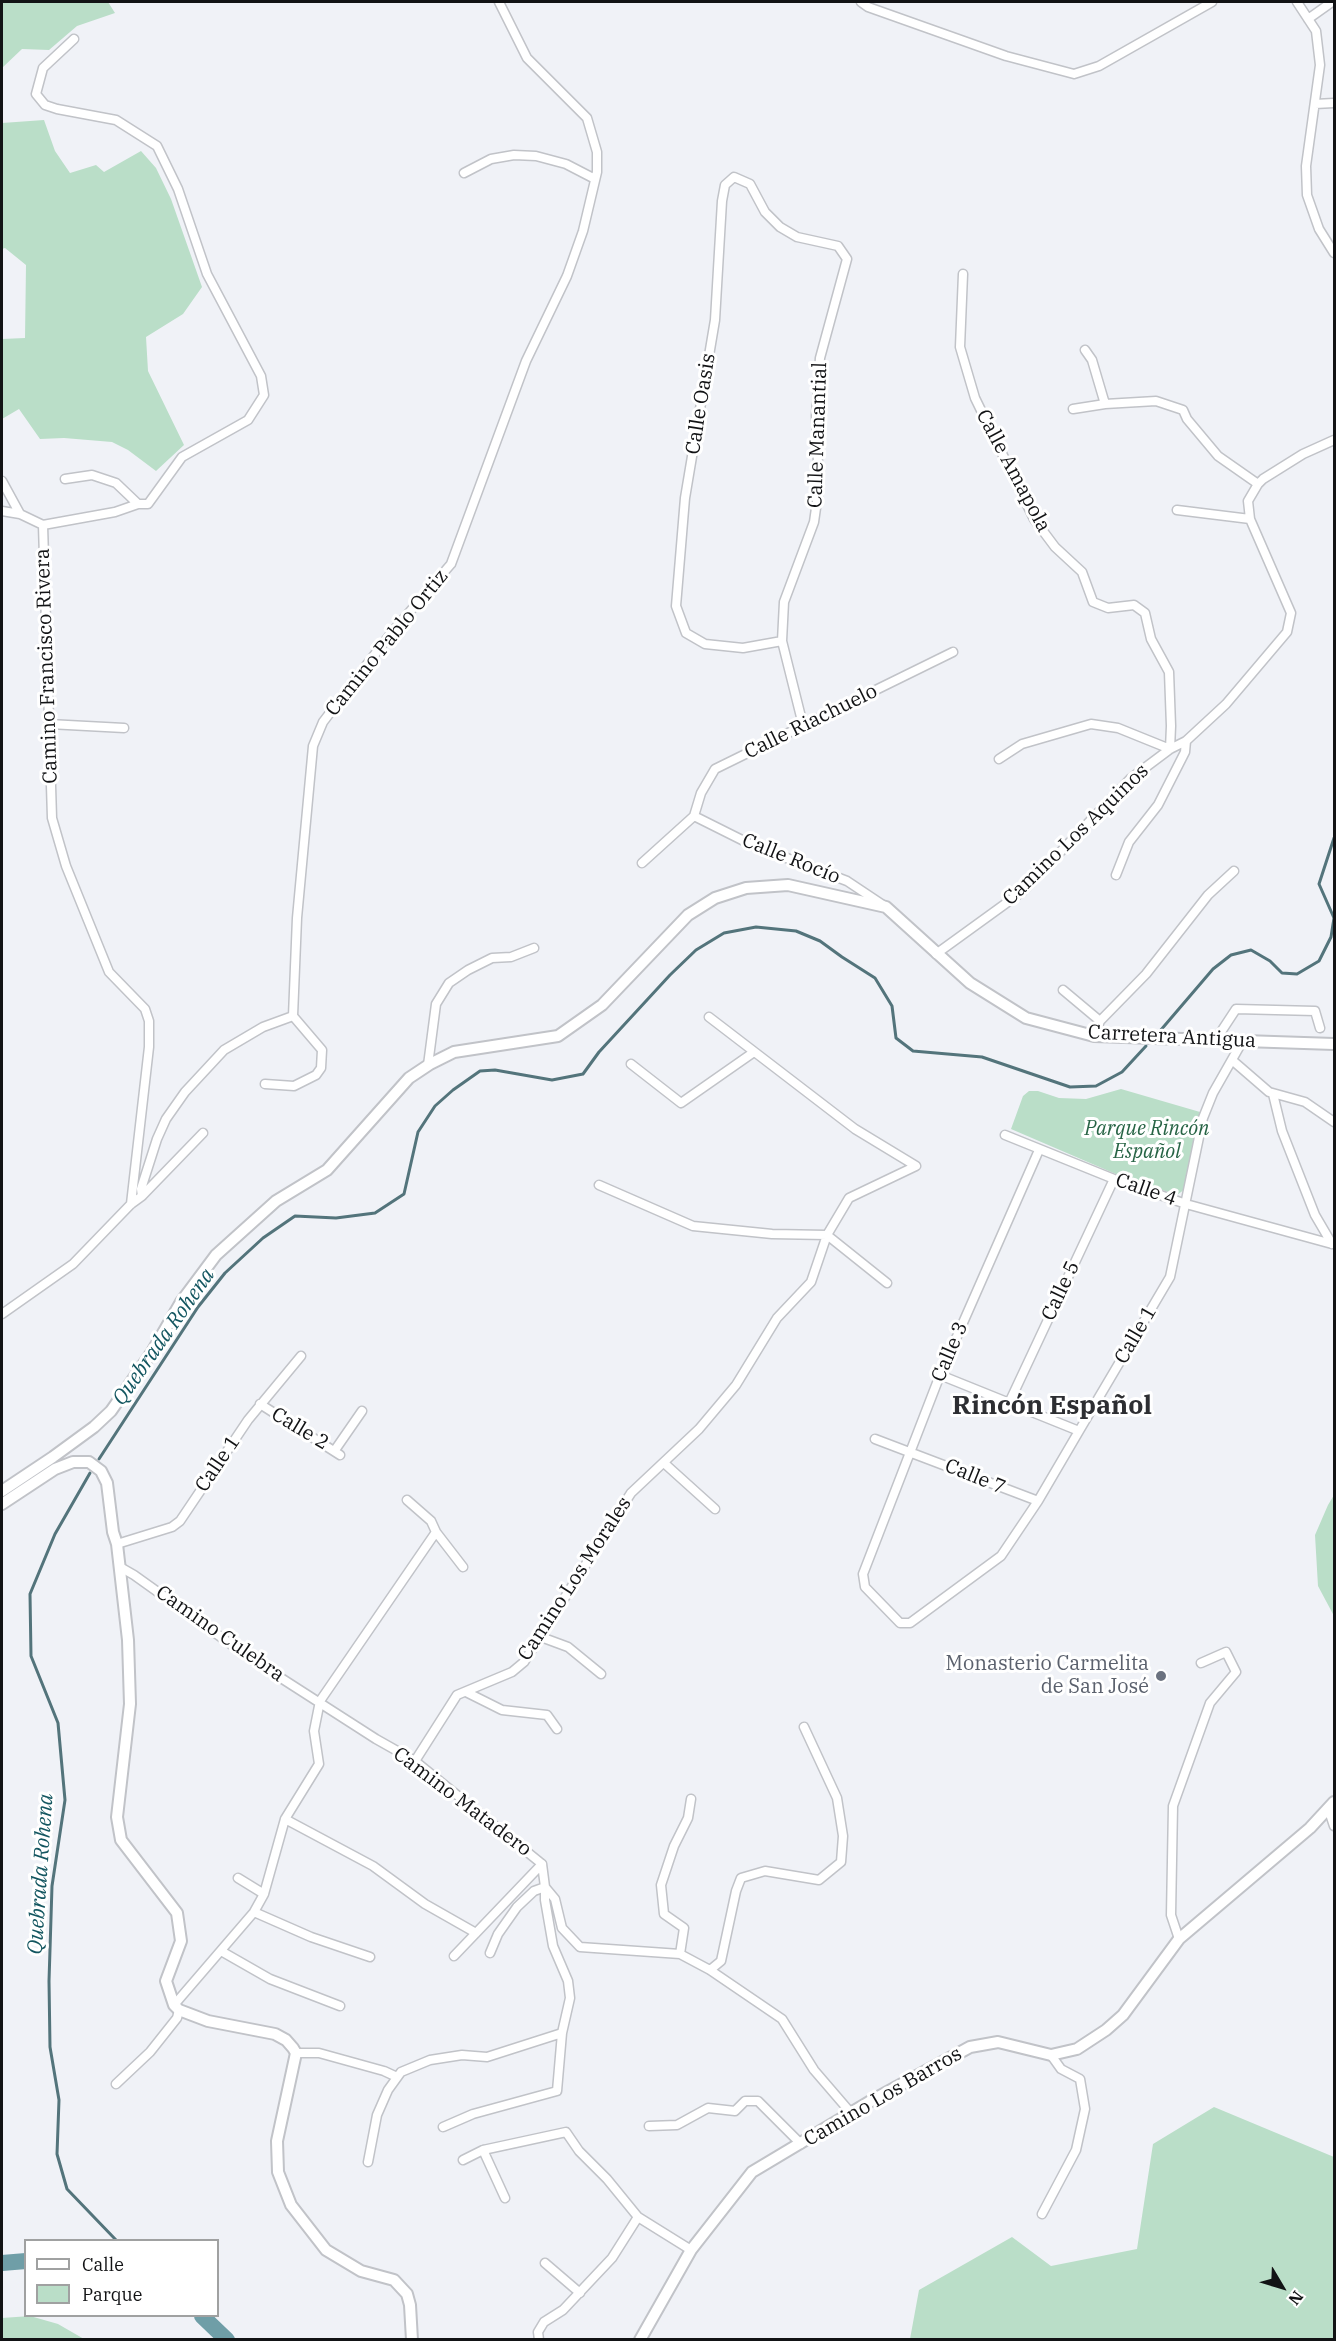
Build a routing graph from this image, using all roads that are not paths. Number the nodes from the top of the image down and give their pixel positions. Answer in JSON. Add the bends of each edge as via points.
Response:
{"nodes":[{"id":1,"x":499,"y":2,"type":"edge"},
{"id":2,"x":861,"y":2,"type":"edge"},
{"id":3,"x":1212,"y":2,"type":"edge"},
{"id":4,"x":1297,"y":2,"type":"edge"},
{"id":5,"x":1332,"y":2,"type":"edge"},
{"id":6,"x":1308,"y":19,"type":"junction"},
{"id":7,"x":74,"y":39,"type":"dead end"},
{"id":8,"x":1335,"y":103,"type":"edge"},
{"id":9,"x":1315,"y":104,"type":"junction"},
{"id":10,"x":464,"y":173,"type":"dead end"},
{"id":11,"x":595,"y":179,"type":"junction"},
{"id":12,"x":807,"y":239,"type":"joint"},
{"id":13,"x":1335,"y":253,"type":"edge"},
{"id":14,"x":963,"y":274,"type":"dead end"},
{"id":15,"x":1085,"y":350,"type":"dead end"},
{"id":16,"x":1104,"y":404,"type":"junction"},
{"id":17,"x":1073,"y":409,"type":"dead end"},
{"id":18,"x":1335,"y":440,"type":"edge"},
{"id":19,"x":64,"y":479,"type":"dead end"},
{"id":20,"x":2,"y":481,"type":"edge"},
{"id":21,"x":1258,"y":484,"type":"junction"},
{"id":22,"x":138,"y":504,"type":"junction"},
{"id":23,"x":1177,"y":510,"type":"dead end"},
{"id":24,"x":2,"y":511,"type":"edge"},
{"id":25,"x":20,"y":514,"type":"junction"},
{"id":26,"x":1250,"y":519,"type":"junction"},
{"id":27,"x":43,"y":525,"type":"junction"},
{"id":28,"x":783,"y":641,"type":"junction"},
{"id":29,"x":953,"y":652,"type":"dead end"},
{"id":30,"x":49,"y":724,"type":"junction"},
{"id":31,"x":803,"y":725,"type":"junction"},
{"id":32,"x":124,"y":728,"type":"dead end"},
{"id":33,"x":1186,"y":741,"type":"junction"},
{"id":34,"x":1170,"y":749,"type":"junction"},
{"id":35,"x":999,"y":759,"type":"dead end"},
{"id":36,"x":694,"y":816,"type":"junction"},
{"id":37,"x":642,"y":863,"type":"dead end"},
{"id":38,"x":1234,"y":871,"type":"dead end"},
{"id":39,"x":1116,"y":875,"type":"dead end"},
{"id":40,"x":886,"y":907,"type":"junction"},
{"id":41,"x":534,"y":948,"type":"dead end"},
{"id":42,"x":936,"y":954,"type":"junction"},
{"id":43,"x":1063,"y":990,"type":"dead end"},
{"id":44,"x":292,"y":1017,"type":"junction"},
{"id":45,"x":709,"y":1017,"type":"dead end"},
{"id":46,"x":1100,"y":1021,"type":"junction"},
{"id":47,"x":1320,"y":1028,"type":"dead end"},
{"id":48,"x":1094,"y":1036,"type":"junction"},
{"id":49,"x":1215,"y":1041,"type":"junction"},
{"id":50,"x":1242,"y":1042,"type":"junction"},
{"id":51,"x":1335,"y":1044,"type":"edge"},
{"id":52,"x":754,"y":1052,"type":"junction"},
{"id":53,"x":1232,"y":1060,"type":"junction"},
{"id":54,"x":631,"y":1064,"type":"dead end"},
{"id":55,"x":428,"y":1065,"type":"junction"},
{"id":56,"x":265,"y":1084,"type":"dead end"},
{"id":57,"x":1273,"y":1094,"type":"junction"},
{"id":58,"x":1335,"y":1122,"type":"edge"},
{"id":59,"x":203,"y":1133,"type":"dead end"},
{"id":60,"x":1005,"y":1135,"type":"dead end"},
{"id":61,"x":1039,"y":1150,"type":"junction"},
{"id":62,"x":1114,"y":1179,"type":"junction"},
{"id":63,"x":599,"y":1185,"type":"dead end"},
{"id":64,"x":142,"y":1196,"type":"junction"},
{"id":65,"x":131,"y":1204,"type":"junction"},
{"id":66,"x":1186,"y":1204,"type":"junction"},
{"id":67,"x":827,"y":1235,"type":"junction"},
{"id":68,"x":1333,"y":1245,"type":"edge"},
{"id":69,"x":887,"y":1283,"type":"dead end"},
{"id":70,"x":2,"y":1314,"type":"edge"},
{"id":71,"x":301,"y":1356,"type":"dead end"},
{"id":72,"x":940,"y":1375,"type":"junction"},
{"id":73,"x":1009,"y":1403,"type":"junction"},
{"id":74,"x":260,"y":1404,"type":"junction"},
{"id":75,"x":362,"y":1411,"type":"dead end"},
{"id":76,"x":1079,"y":1431,"type":"junction"},
{"id":77,"x":875,"y":1439,"type":"dead end"},
{"id":78,"x":911,"y":1452,"type":"junction"},
{"id":79,"x":664,"y":1463,"type":"junction"},
{"id":80,"x":2,"y":1491,"type":"edge"},
{"id":81,"x":407,"y":1500,"type":"dead end"},
{"id":82,"x":1038,"y":1502,"type":"junction"},
{"id":83,"x":2,"y":1504,"type":"edge"},
{"id":84,"x":715,"y":1509,"type":"dead end"},
{"id":85,"x":436,"y":1533,"type":"junction"},
{"id":86,"x":117,"y":1544,"type":"junction"},
{"id":87,"x":120,"y":1567,"type":"junction"},
{"id":88,"x":463,"y":1567,"type":"dead end"},
{"id":89,"x":926,"y":1611,"type":"joint"},
{"id":90,"x":541,"y":1637,"type":"junction"},
{"id":91,"x":1201,"y":1663,"type":"dead end"},
{"id":92,"x":601,"y":1674,"type":"dead end"},
{"id":93,"x":466,"y":1692,"type":"junction"},
{"id":94,"x":320,"y":1701,"type":"junction"},
{"id":95,"x":804,"y":1727,"type":"dead end"},
{"id":96,"x":557,"y":1729,"type":"dead end"},
{"id":97,"x":415,"y":1761,"type":"junction"},
{"id":98,"x":691,"y":1799,"type":"dead end"},
{"id":99,"x":1331,"y":1805,"type":"edge"},
{"id":100,"x":285,"y":1819,"type":"junction"},
{"id":101,"x":1335,"y":1826,"type":"edge"},
{"id":102,"x":542,"y":1864,"type":"junction"},
{"id":103,"x":238,"y":1878,"type":"dead end"},
{"id":104,"x":545,"y":1887,"type":"junction"},
{"id":105,"x":264,"y":1894,"type":"junction"},
{"id":106,"x":254,"y":1912,"type":"junction"},
{"id":107,"x":476,"y":1933,"type":"junction"},
{"id":108,"x":1179,"y":1939,"type":"junction"},
{"id":109,"x":221,"y":1951,"type":"junction"},
{"id":110,"x":490,"y":1953,"type":"dead end"},
{"id":111,"x":680,"y":1954,"type":"junction"},
{"id":112,"x":454,"y":1956,"type":"dead end"},
{"id":113,"x":370,"y":1957,"type":"dead end"},
{"id":114,"x":710,"y":1970,"type":"junction"},
{"id":115,"x":340,"y":2006,"type":"dead end"},
{"id":116,"x":177,"y":2007,"type":"junction"},
{"id":117,"x":562,"y":2033,"type":"junction"},
{"id":118,"x":296,"y":2053,"type":"junction"},
{"id":119,"x":1051,"y":2055,"type":"junction"},
{"id":120,"x":397,"y":2077,"type":"junction"},
{"id":121,"x":116,"y":2084,"type":"dead end"},
{"id":122,"x":851,"y":2113,"type":"junction"},
{"id":123,"x":649,"y":2126,"type":"dead end"},
{"id":124,"x":443,"y":2127,"type":"dead end"},
{"id":125,"x":801,"y":2144,"type":"junction"},
{"id":126,"x":483,"y":2150,"type":"junction"},
{"id":127,"x":463,"y":2160,"type":"dead end"},
{"id":128,"x":368,"y":2162,"type":"dead end"},
{"id":129,"x":505,"y":2198,"type":"dead end"},
{"id":130,"x":1042,"y":2214,"type":"dead end"},
{"id":131,"x":638,"y":2217,"type":"junction"},
{"id":132,"x":691,"y":2250,"type":"junction"},
{"id":133,"x":545,"y":2263,"type":"dead end"},
{"id":134,"x":580,"y":2293,"type":"junction"},
{"id":135,"x":412,"y":2340,"type":"edge"},
{"id":136,"x":539,"y":2340,"type":"edge"},
{"id":137,"x":640,"y":2340,"type":"edge"}],
"edges":[{"from":1,"to":11,"type":"street","name":"Camino Pablo Ortiz","via":[[527,58],[587,118],[597,152]]},
{"from":2,"to":3,"type":"street","via":[[1006,56],[1074,74],[1099,66]]},
{"from":4,"to":6,"type":"street"},
{"from":5,"to":6,"type":"street"},
{"from":6,"to":9,"type":"street","via":[[1316,31],[1320,65]]},
{"from":7,"to":22,"type":"street","name":"Camino Francisco Rivera","via":[[44,68],[36,94],[45,105],[57,109],[116,120],[157,146],[178,189],[207,273],[261,376],[264,395],[248,420],[182,457],[148,504]]},
{"from":8,"to":9,"type":"street"},
{"from":9,"to":13,"type":"street","via":[[1305,166],[1307,195],[1319,229]]},
{"from":10,"to":11,"type":"street","via":[[491,159],[536,156],[566,164]]},
{"from":11,"to":44,"type":"street","name":"Camino Pablo Ortiz","via":[[584,231],[526,361],[451,564],[323,722],[313,746]]},
{"from":12,"to":28,"type":"street","name":"Calle Manantial","via":[[838,246],[847,259],[820,358],[816,416],[819,487],[814,522],[784,602]]},
{"from":12,"to":28,"type":"street","name":"Calle Oasis","via":[[780,227],[765,212],[750,184],[734,177],[725,185],[715,320],[686,498],[676,606],[686,633],[705,644],[743,648]]},
{"from":14,"to":34,"type":"street","name":"Calle Amapola","via":[[960,347],[975,398],[1034,519],[1055,547],[1082,572],[1093,602],[1108,608],[1134,605],[1145,613],[1151,639],[1169,672]]},
{"from":15,"to":16,"type":"street","via":[[1092,360]]},
{"from":16,"to":17,"type":"street"},
{"from":16,"to":21,"type":"street","via":[[1156,401],[1183,410],[1218,456]]},
{"from":18,"to":21,"type":"street","via":[[1303,454]]},
{"from":19,"to":22,"type":"street","via":[[92,475],[116,483]]},
{"from":20,"to":25,"type":"street"},
{"from":21,"to":26,"type":"street","via":[[1248,501]]},
{"from":22,"to":27,"type":"street","name":"Camino Francisco Rivera"},
{"from":23,"to":26,"type":"street"},
{"from":24,"to":25,"type":"street"},
{"from":25,"to":27,"type":"street"},
{"from":26,"to":33,"type":"street","name":"Camino Los Aquinos","via":[[1291,613],[1287,632],[1226,704]]},
{"from":27,"to":30,"type":"street","name":"Camino Francisco Rivera"},
{"from":28,"to":31,"type":"street","name":"Calle Manantial"},
{"from":29,"to":31,"type":"street","name":"Calle Riachuelo"},
{"from":30,"to":32,"type":"street"},
{"from":30,"to":65,"type":"street","name":"Camino Francisco Rivera","via":[[52,818],[66,866],[109,972],[145,1009],[149,1021]]},
{"from":31,"to":36,"type":"street","name":"Calle Riachuelo","via":[[715,768],[701,792]]},
{"from":33,"to":34,"type":"street","name":"Camino Los Aquinos"},
{"from":33,"to":39,"type":"street","via":[[1185,752],[1158,805],[1129,843]]},
{"from":34,"to":35,"type":"street","via":[[1118,728],[1091,723],[1022,744]]},
{"from":34,"to":42,"type":"street","name":"Camino Los Aquinos","via":[[1130,779],[1023,891]]},
{"from":36,"to":37,"type":"street"},
{"from":36,"to":40,"type":"street","name":"Calle Rocío","via":[[750,844],[847,881]]},
{"from":38,"to":46,"type":"street","via":[[1208,895],[1146,974]]},
{"from":40,"to":42,"type":"street","name":"Carretera Antigua"},
{"from":40,"to":55,"type":"street","via":[[788,885],[747,888],[715,898],[688,915],[602,1005],[558,1036],[454,1052]]},
{"from":41,"to":55,"type":"street","via":[[511,957],[492,958],[449,983],[436,1004]]},
{"from":42,"to":48,"type":"street","name":"Carretera Antigua","via":[[970,983],[1026,1018]]},
{"from":43,"to":46,"type":"street"},
{"from":44,"to":56,"type":"street","via":[[322,1050],[321,1068],[316,1075],[294,1086]]},
{"from":44,"to":64,"type":"street","via":[[263,1027],[224,1050],[185,1092],[157,1139]]},
{"from":45,"to":52,"type":"street"},
{"from":46,"to":48,"type":"street"},
{"from":47,"to":49,"type":"street","via":[[1315,1011],[1236,1009]]},
{"from":48,"to":49,"type":"street","name":"Carretera Antigua"},
{"from":49,"to":50,"type":"street","name":"Carretera Antigua"},
{"from":50,"to":51,"type":"street","name":"Carretera Antigua"},
{"from":50,"to":53,"type":"street","name":"Calle 1"},
{"from":52,"to":54,"type":"street","via":[[681,1103]]},
{"from":52,"to":67,"type":"street","name":"Camino Los Morales","via":[[855,1129],[916,1166],[849,1198]]},
{"from":53,"to":57,"type":"street"},
{"from":53,"to":66,"type":"street","name":"Calle 1","via":[[1203,1118]]},
{"from":55,"to":80,"type":"street","via":[[409,1078],[327,1170],[276,1201],[216,1255],[111,1411]]},
{"from":57,"to":58,"type":"street","via":[[1305,1102]]},
{"from":57,"to":68,"type":"street","via":[[1282,1131],[1314,1215]]},
{"from":59,"to":64,"type":"street"},
{"from":60,"to":61,"type":"street","name":"Calle 4"},
{"from":61,"to":62,"type":"street","name":"Calle 4"},
{"from":61,"to":72,"type":"street","name":"Calle 3"},
{"from":62,"to":66,"type":"street","name":"Calle 4"},
{"from":62,"to":73,"type":"street","name":"Calle 5"},
{"from":63,"to":67,"type":"street","via":[[693,1226]]},
{"from":64,"to":65,"type":"street"},
{"from":65,"to":70,"type":"street","via":[[73,1264]]},
{"from":66,"to":68,"type":"street","name":"Calle 4"},
{"from":66,"to":76,"type":"street","name":"Calle 1","via":[[1170,1277]]},
{"from":67,"to":69,"type":"street"},
{"from":67,"to":79,"type":"street","name":"Camino Los Morales","via":[[811,1282],[777,1318],[736,1385]]},
{"from":71,"to":74,"type":"street","name":"Calle 1"},
{"from":72,"to":73,"type":"street"},
{"from":72,"to":78,"type":"street","name":"Calle 3"},
{"from":73,"to":76,"type":"street"},
{"from":74,"to":75,"type":"street","name":"Calle 2","via":[[338,1452]]},
{"from":74,"to":86,"type":"street","name":"Calle 1","via":[[180,1521]]},
{"from":76,"to":82,"type":"street","name":"Calle 1"},
{"from":77,"to":78,"type":"street","name":"Calle 7"},
{"from":78,"to":82,"type":"street","name":"Calle 7"},
{"from":78,"to":89,"type":"street","name":"Calle 3","via":[[863,1574],[865,1587],[900,1623],[910,1623]]},
{"from":79,"to":84,"type":"street"},
{"from":79,"to":90,"type":"street","name":"Camino Los Morales","via":[[631,1493]]},
{"from":81,"to":85,"type":"street","via":[[431,1521]]},
{"from":82,"to":89,"type":"street","name":"Calle 1","via":[[1001,1556]]},
{"from":83,"to":86,"type":"street","via":[[55,1469],[73,1462],[89,1462],[102,1471],[107,1483]]},
{"from":85,"to":88,"type":"street"},
{"from":85,"to":94,"type":"street"},
{"from":86,"to":87,"type":"street"},
{"from":87,"to":94,"type":"street","name":"Camino Culebra","via":[[253,1660]]},
{"from":87,"to":116,"type":"street","via":[[130,1704],[117,1817],[122,1840],[177,1913],[181,1941],[166,1981]]},
{"from":90,"to":92,"type":"street","via":[[568,1647]]},
{"from":90,"to":93,"type":"street","name":"Camino Los Morales","via":[[512,1672]]},
{"from":91,"to":108,"type":"street","via":[[1226,1652],[1236,1672],[1210,1703],[1173,1806],[1171,1915]]},
{"from":93,"to":96,"type":"street","via":[[502,1710],[547,1715]]},
{"from":93,"to":97,"type":"street","name":"Camino Los Morales","via":[[457,1695]]},
{"from":94,"to":97,"type":"street","name":"Camino Matadero"},
{"from":94,"to":100,"type":"street","via":[[314,1731],[319,1764]]},
{"from":95,"to":114,"type":"street","via":[[837,1798],[843,1836],[841,1862],[819,1880],[765,1871],[741,1878],[722,1962]]},
{"from":97,"to":102,"type":"street","name":"Camino Matadero"},
{"from":98,"to":111,"type":"street","via":[[688,1818],[667,1865],[660,1893],[664,1914],[684,1928]]},
{"from":99,"to":101,"type":"street"},
{"from":99,"to":108,"type":"street","name":"Camino Los Barros","via":[[1310,1828]]},
{"from":100,"to":105,"type":"street"},
{"from":100,"to":107,"type":"street","via":[[373,1866],[425,1904]]},
{"from":102,"to":104,"type":"street","name":"Camino Matadero"},
{"from":102,"to":107,"type":"street"},
{"from":103,"to":105,"type":"street"},
{"from":104,"to":110,"type":"street","via":[[534,1891],[517,1907]]},
{"from":104,"to":111,"type":"street","name":"Camino Matadero","via":[[555,1899],[562,1928],[580,1947]]},
{"from":104,"to":117,"type":"street","via":[[553,1946],[568,1981],[570,1998]]},
{"from":105,"to":106,"type":"street"},
{"from":106,"to":109,"type":"street"},
{"from":106,"to":113,"type":"street"},
{"from":107,"to":112,"type":"street"},
{"from":108,"to":119,"type":"street","name":"Camino Los Barros","via":[[1123,2015],[1077,2049]]},
{"from":109,"to":115,"type":"street","via":[[270,1979]]},
{"from":109,"to":116,"type":"street"},
{"from":111,"to":114,"type":"street","name":"Camino Matadero"},
{"from":114,"to":122,"type":"street","name":"Camino Matadero","via":[[782,2019],[814,2070]]},
{"from":116,"to":118,"type":"street","via":[[208,2021],[275,2034]]},
{"from":116,"to":121,"type":"street","via":[[177,2018],[150,2052]]},
{"from":117,"to":120,"type":"street","via":[[487,2057],[462,2055],[430,2060]]},
{"from":117,"to":124,"type":"street","via":[[557,2091],[473,2114]]},
{"from":118,"to":120,"type":"street","via":[[319,2053]]},
{"from":118,"to":135,"type":"street","via":[[277,2141],[278,2172],[291,2205],[326,2250],[361,2271],[394,2280],[407,2294]]},
{"from":119,"to":122,"type":"street","name":"Camino Los Barros","via":[[998,2042],[970,2047]]},
{"from":119,"to":130,"type":"street","via":[[1061,2069],[1080,2079],[1085,2109],[1076,2150]]},
{"from":120,"to":128,"type":"street","via":[[377,2115]]},
{"from":122,"to":125,"type":"street","name":"Camino Los Barros"},
{"from":123,"to":125,"type":"street","via":[[677,2125],[708,2108],[735,2111],[745,2101],[758,2101]]},
{"from":125,"to":132,"type":"street","name":"Camino Los Barros","via":[[752,2172]]},
{"from":126,"to":127,"type":"street"},
{"from":126,"to":129,"type":"street"},
{"from":126,"to":131,"type":"street","via":[[566,2132]]},
{"from":131,"to":132,"type":"street"},
{"from":131,"to":134,"type":"street","via":[[612,2258]]},
{"from":132,"to":137,"type":"street","name":"Camino Los Barros"},
{"from":133,"to":134,"type":"street"},
{"from":134,"to":136,"type":"street","via":[[544,2322],[538,2332]]}]}
